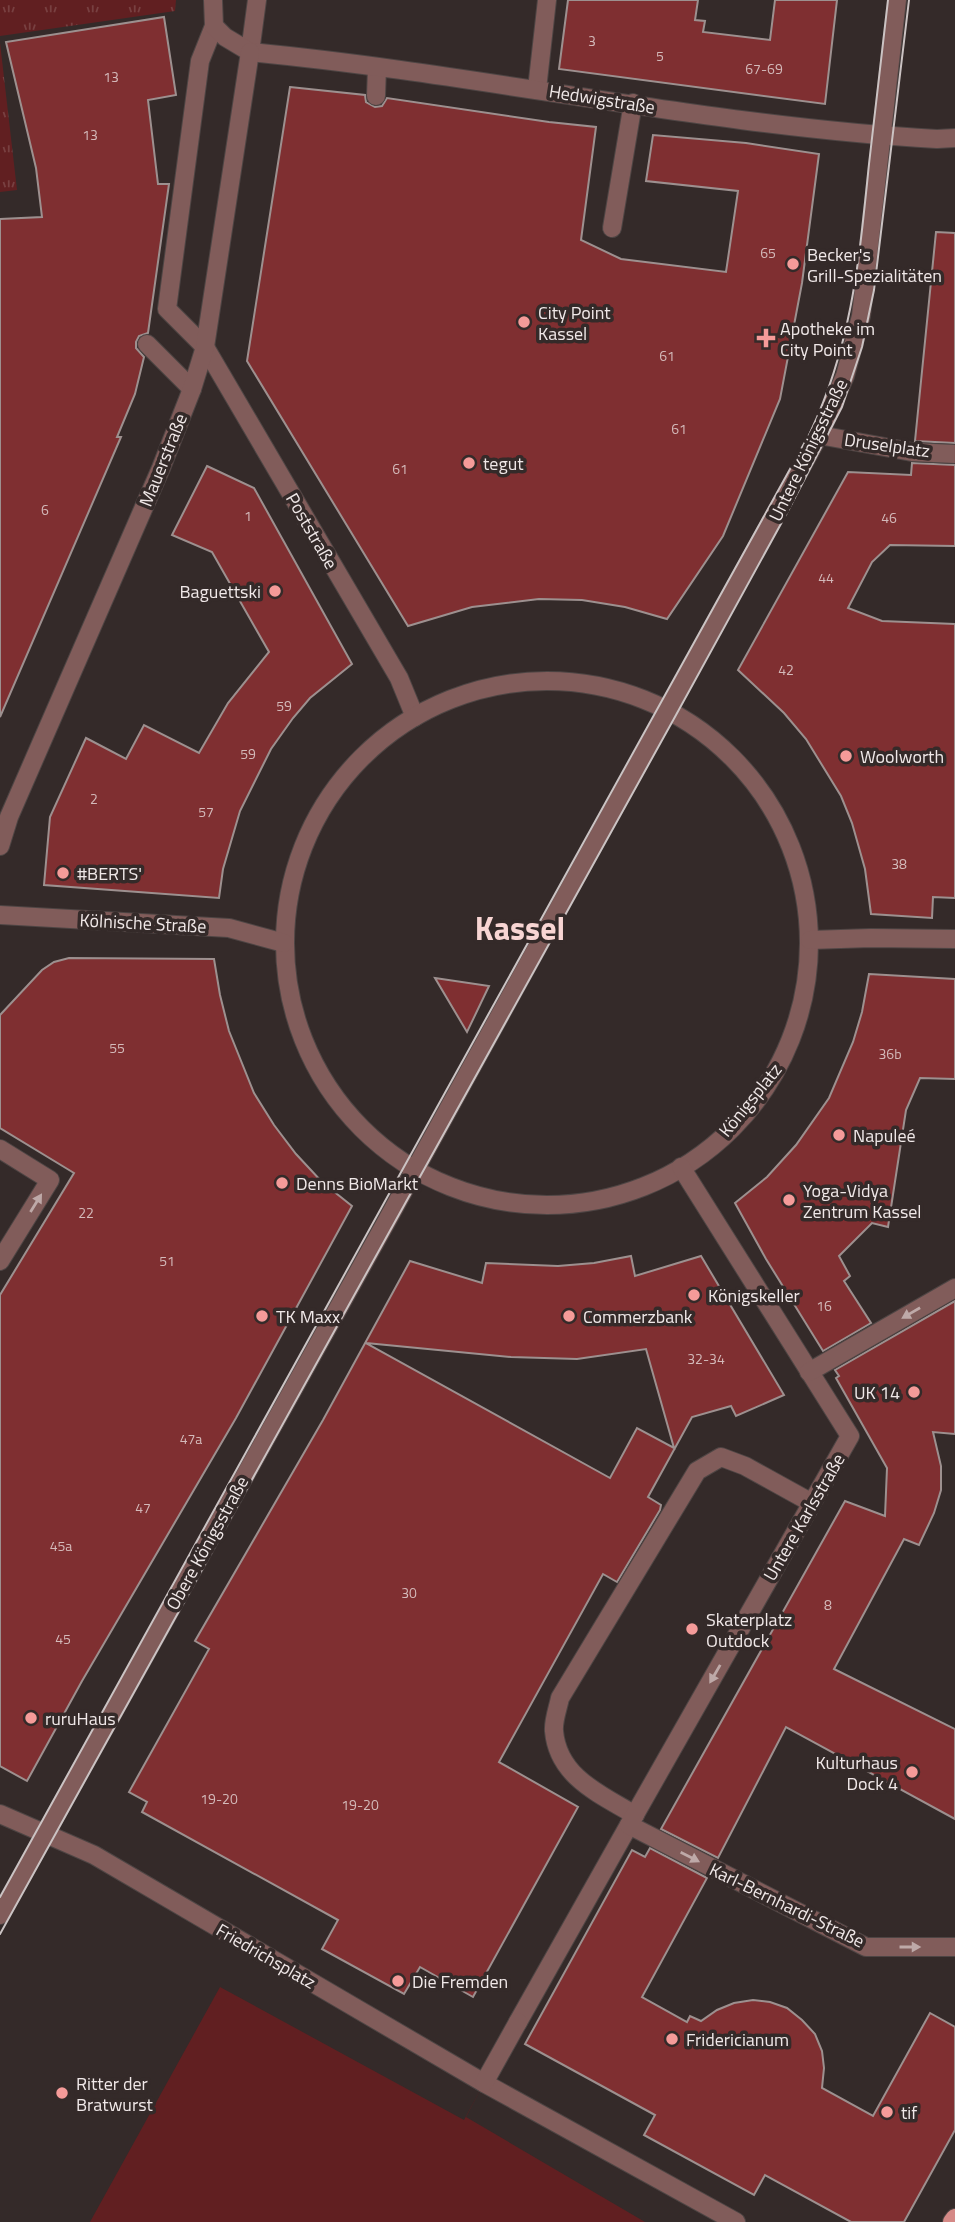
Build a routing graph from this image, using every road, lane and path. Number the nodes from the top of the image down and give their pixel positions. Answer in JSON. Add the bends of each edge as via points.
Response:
{"nodes":[{"id":1,"x":213,"y":0,"type":"edge"},
{"id":2,"x":257,"y":0,"type":"edge"},
{"id":3,"x":547,"y":0,"type":"edge"},
{"id":4,"x":897,"y":0,"type":"edge"},
{"id":5,"x":214,"y":26,"type":"junction"},
{"id":6,"x":250,"y":52,"type":"junction"},
{"id":7,"x":377,"y":68,"type":"junction"},
{"id":8,"x":537,"y":89,"type":"junction"},
{"id":9,"x":376,"y":96,"type":"dead end"},
{"id":10,"x":633,"y":103,"type":"junction"},
{"id":11,"x":882,"y":135,"type":"junction"},
{"id":12,"x":955,"y":138,"type":"edge"},
{"id":13,"x":612,"y":228,"type":"dead end"},
{"id":14,"x":147,"y":344,"type":"dead end"},
{"id":15,"x":205,"y":347,"type":"junction"},
{"id":16,"x":192,"y":389,"type":"junction"},
{"id":17,"x":820,"y":435,"type":"junction"},
{"id":18,"x":955,"y":453,"type":"edge"},
{"id":19,"x":668,"y":710,"type":"junction"},
{"id":20,"x":415,"y":717,"type":"junction"},
{"id":21,"x":0,"y":846,"type":"edge"},
{"id":22,"x":0,"y":915,"type":"edge"},
{"id":23,"x":953,"y":939,"type":"edge"},
{"id":24,"x":810,"y":940,"type":"junction"},
{"id":25,"x":284,"y":943,"type":"junction"},
{"id":26,"x":0,"y":1149,"type":"edge"},
{"id":27,"x":681,"y":1167,"type":"junction"},
{"id":28,"x":414,"y":1171,"type":"junction"},
{"id":29,"x":0,"y":1261,"type":"edge"},
{"id":30,"x":955,"y":1288,"type":"edge"},
{"id":31,"x":809,"y":1372,"type":"junction"},
{"id":32,"x":812,"y":1503,"type":"junction"},
{"id":33,"x":0,"y":1814,"type":"edge"},
{"id":34,"x":632,"y":1820,"type":"junction"},
{"id":35,"x":45,"y":1834,"type":"junction"},
{"id":36,"x":0,"y":1915,"type":"edge"},
{"id":37,"x":955,"y":1947,"type":"edge"},
{"id":38,"x":484,"y":2083,"type":"junction"},
{"id":39,"x":736,"y":2222,"type":"edge"}],
"edges":[{"from":1,"to":5,"type":"street"},
{"from":2,"to":6,"type":"street","name":"Mauerstraße"},
{"from":3,"to":8,"type":"street"},
{"from":4,"to":11,"type":"street","name":"Untere Königsstraße"},
{"from":5,"to":6,"type":"street"},
{"from":5,"to":15,"type":"street","name":"Poststraße","via":[[200,61],[165,273],[167,309]]},
{"from":6,"to":7,"type":"street","name":"Hedwigstraße"},
{"from":6,"to":15,"type":"street","name":"Mauerstraße"},
{"from":7,"to":8,"type":"street","name":"Hedwigstraße"},
{"from":7,"to":9,"type":"street"},
{"from":8,"to":10,"type":"street","name":"Hedwigstraße"},
{"from":10,"to":11,"type":"street","name":"Hedwigstraße","via":[[824,132]]},
{"from":10,"to":13,"type":"street"},
{"from":11,"to":12,"type":"street","name":"Hedwigstraße"},
{"from":11,"to":17,"type":"street","name":"Untere Königsstraße","via":[[860,316],[845,376]]},
{"from":14,"to":16,"type":"street"},
{"from":15,"to":16,"type":"street","name":"Mauerstraße"},
{"from":15,"to":20,"type":"street","name":"Poststraße","via":[[400,678]]},
{"from":16,"to":21,"type":"street","name":"Mauerstraße"},
{"from":17,"to":18,"type":"street","name":"Druselplatz","via":[[912,452]]},
{"from":17,"to":19,"type":"street","name":"Untere Königsstraße"},
{"from":19,"to":20,"type":"street","name":"Königsplatz","via":[[604,687],[556,681],[507,684],[459,696]]},
{"from":19,"to":24,"type":"street","name":"Königsplatz","via":[[728,753],[775,811],[803,881]]},
{"from":19,"to":28,"type":"street"},
{"from":20,"to":25,"type":"street","name":"Königsplatz","via":[[371,749],[334,790],[306,837],[289,889]]},
{"from":22,"to":25,"type":"street","name":"Kölnische Straße","via":[[229,928]]},
{"from":23,"to":24,"type":"street"},
{"from":24,"to":27,"type":"street","name":"Königsplatz","via":[[802,1015],[780,1064],[712,1147]]},
{"from":25,"to":28,"type":"street","name":"Königsplatz","via":[[294,1019],[314,1065],[340,1106]]},
{"from":29,"to":26,"type":"street","one_way":true,"via":[[50,1180]]},
{"from":27,"to":28,"type":"street","name":"Königsplatz","via":[[625,1193],[561,1205],[459,1194]]},
{"from":27,"to":31,"type":"street","name":"Untere Karlsstraße"},
{"from":28,"to":35,"type":"street","name":"Obere Königsstraße"},
{"from":30,"to":31,"type":"street","one_way":true},
{"from":31,"to":32,"type":"street","name":"Untere Karlsstraße","via":[[850,1436]]},
{"from":32,"to":34,"type":"street","name":"Untere Karlsstraße","one_way":true},
{"from":32,"to":34,"type":"street","name":"Karl-Bernhardi-Straße","via":[[721,1457],[696,1471],[561,1698],[554,1728],[558,1751],[572,1776]]},
{"from":33,"to":35,"type":"street","name":"Friedrichsplatz"},
{"from":34,"to":37,"type":"street","name":"Karl-Bernhardi-Straße","one_way":true,"via":[[866,1947]]},
{"from":34,"to":38,"type":"street","name":"Untere Karlsstraße"},
{"from":35,"to":36,"type":"street","name":"Obere Königsstraße"},
{"from":35,"to":38,"type":"street","name":"Friedrichsplatz","via":[[94,1855]]},
{"from":38,"to":39,"type":"street","name":"Friedrichsplatz"}]}
